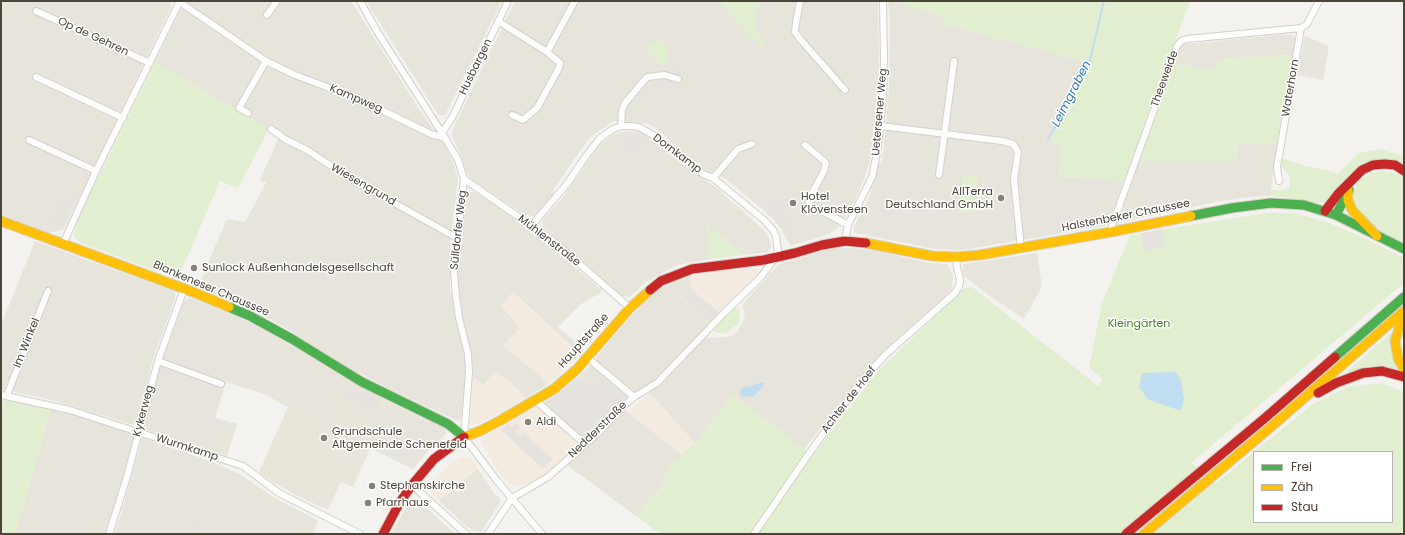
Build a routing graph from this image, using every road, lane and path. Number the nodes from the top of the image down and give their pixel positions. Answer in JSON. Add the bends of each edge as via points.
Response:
{"nodes":[{"id":1,"x":179,"y":1,"type":"edge"},
{"id":2,"x":278,"y":1,"type":"edge"},
{"id":3,"x":360,"y":1,"type":"edge"},
{"id":4,"x":508,"y":1,"type":"edge"},
{"id":5,"x":575,"y":1,"type":"edge"},
{"id":6,"x":800,"y":1,"type":"edge"},
{"id":7,"x":883,"y":1,"type":"edge"},
{"id":8,"x":1319,"y":1,"type":"edge"},
{"id":9,"x":36,"y":10,"type":"dead end"},
{"id":10,"x":267,"y":15,"type":"dead end"},
{"id":11,"x":498,"y":21,"type":"junction"},
{"id":12,"x":1302,"y":28,"type":"junction"},
{"id":13,"x":547,"y":52,"type":"junction"},
{"id":14,"x":266,"y":61,"type":"junction"},
{"id":15,"x":954,"y":61,"type":"dead end"},
{"id":16,"x":150,"y":63,"type":"junction"},
{"id":17,"x":36,"y":77,"type":"dead end"},
{"id":18,"x":678,"y":80,"type":"dead end"},
{"id":19,"x":845,"y":90,"type":"dead end"},
{"id":20,"x":248,"y":113,"type":"dead end"},
{"id":21,"x":512,"y":115,"type":"dead end"},
{"id":22,"x":123,"y":118,"type":"junction"},
{"id":23,"x":621,"y":126,"type":"junction"},
{"id":24,"x":881,"y":126,"type":"junction"},
{"id":25,"x":272,"y":129,"type":"dead end"},
{"id":26,"x":944,"y":134,"type":"junction"},
{"id":27,"x":444,"y":135,"type":"junction"},
{"id":28,"x":29,"y":140,"type":"dead end"},
{"id":29,"x":752,"y":144,"type":"dead end"},
{"id":30,"x":805,"y":145,"type":"dead end"},
{"id":31,"x":1404,"y":171,"type":"edge"},
{"id":32,"x":96,"y":172,"type":"junction"},
{"id":33,"x":939,"y":175,"type":"dead end"},
{"id":34,"x":1356,"y":175,"type":"junction"},
{"id":35,"x":713,"y":178,"type":"junction"},
{"id":36,"x":464,"y":180,"type":"junction"},
{"id":37,"x":1279,"y":181,"type":"dead end"},
{"id":38,"x":1348,"y":191,"type":"junction"},
{"id":39,"x":1325,"y":212,"type":"junction"},
{"id":40,"x":1336,"y":215,"type":"junction"},
{"id":41,"x":1,"y":221,"type":"edge"},
{"id":42,"x":532,"y":225,"type":"junction"},
{"id":43,"x":848,"y":225,"type":"junction"},
{"id":44,"x":1111,"y":232,"type":"junction"},
{"id":45,"x":1378,"y":236,"type":"junction"},
{"id":46,"x":457,"y":238,"type":"junction"},
{"id":47,"x":845,"y":241,"type":"junction"},
{"id":48,"x":63,"y":244,"type":"junction"},
{"id":49,"x":1021,"y":248,"type":"junction"},
{"id":50,"x":1404,"y":249,"type":"edge"},
{"id":51,"x":776,"y":257,"type":"junction"},
{"id":52,"x":956,"y":257,"type":"junction"},
{"id":53,"x":184,"y":289,"type":"junction"},
{"id":54,"x":48,"y":291,"type":"dead end"},
{"id":55,"x":1404,"y":297,"type":"edge"},
{"id":56,"x":630,"y":308,"type":"junction"},
{"id":57,"x":1404,"y":311,"type":"edge"},
{"id":58,"x":588,"y":358,"type":"junction"},
{"id":59,"x":158,"y":361,"type":"junction"},
{"id":60,"x":1404,"y":369,"type":"edge"},
{"id":61,"x":1404,"y":377,"type":"edge"},
{"id":62,"x":221,"y":384,"type":"dead end"},
{"id":63,"x":4,"y":395,"type":"edge"},
{"id":64,"x":634,"y":397,"type":"junction"},
{"id":65,"x":535,"y":400,"type":"junction"},
{"id":66,"x":1299,"y":403,"type":"junction"},
{"id":67,"x":139,"y":432,"type":"junction"},
{"id":68,"x":464,"y":437,"type":"junction"},
{"id":69,"x":585,"y":444,"type":"junction"},
{"id":70,"x":412,"y":485,"type":"junction"},
{"id":71,"x":512,"y":498,"type":"junction"},
{"id":72,"x":108,"y":534,"type":"edge"},
{"id":73,"x":360,"y":534,"type":"edge"},
{"id":74,"x":383,"y":534,"type":"edge"},
{"id":75,"x":466,"y":534,"type":"edge"},
{"id":76,"x":488,"y":534,"type":"edge"},
{"id":77,"x":542,"y":534,"type":"edge"},
{"id":78,"x":754,"y":534,"type":"edge"},
{"id":79,"x":1126,"y":534,"type":"edge"},
{"id":80,"x":1144,"y":534,"type":"edge"}],
"edges":[{"from":1,"to":14,"type":"street","name":"Kampweg"},
{"from":1,"to":16,"type":"street"},
{"from":2,"to":10,"type":"street"},
{"from":3,"to":27,"type":"street","name":"Sülldorfer Weg"},
{"from":4,"to":11,"type":"street","name":"Husbargen"},
{"from":5,"to":13,"type":"street"},
{"from":6,"to":19,"type":"street","via":[[795,32]]},
{"from":7,"to":24,"type":"street","name":"Uetersener Weg"},
{"from":8,"to":12,"type":"street","name":"Waterhorn","via":[[1307,24]]},
{"from":9,"to":16,"type":"street","name":"Op de Gehren"},
{"from":11,"to":13,"type":"street"},
{"from":11,"to":27,"type":"street","name":"Husbargen"},
{"from":12,"to":37,"type":"street","name":"Waterhorn","via":[[1277,168]]},
{"from":12,"to":44,"type":"street","name":"Theeweide","via":[[1181,41],[1177,46]]},
{"from":13,"to":21,"type":"street","via":[[560,63],[537,108],[523,120]]},
{"from":14,"to":20,"type":"street","via":[[239,108]]},
{"from":14,"to":27,"type":"street","name":"Kampweg","via":[[359,99],[431,134]]},
{"from":15,"to":26,"type":"street"},
{"from":16,"to":22,"type":"street"},
{"from":17,"to":22,"type":"street"},
{"from":18,"to":23,"type":"street","via":[[665,75],[647,78],[625,103]]},
{"from":22,"to":32,"type":"street"},
{"from":23,"to":35,"type":"street","name":"Dornkamp","via":[[638,127],[648,131],[703,174]]},
{"from":23,"to":42,"type":"street","via":[[606,133],[593,146],[567,184]]},
{"from":24,"to":26,"type":"street"},
{"from":24,"to":43,"type":"street","name":"Uetersener Weg","via":[[874,171]]},
{"from":25,"to":46,"type":"street","name":"Wiesengrund","via":[[351,179]]},
{"from":26,"to":33,"type":"street"},
{"from":26,"to":49,"type":"street","via":[[1009,142],[1016,148],[1018,158],[1014,179]]},
{"from":27,"to":36,"type":"street","name":"Sülldorfer Weg","via":[[458,160]]},
{"from":28,"to":32,"type":"street"},
{"from":29,"to":35,"type":"street","via":[[738,149]]},
{"from":30,"to":43,"type":"street","via":[[826,163],[809,204]]},
{"from":31,"to":34,"type":"main road","via":[[1394,165],[1378,164]]},
{"from":32,"to":48,"type":"street"},
{"from":34,"to":38,"type":"main road"},
{"from":34,"to":39,"type":"main road"},
{"from":35,"to":51,"type":"street","name":"Dornkamp","via":[[773,230],[778,251]]},
{"from":36,"to":42,"type":"street","name":"Mühlenstraße"},
{"from":36,"to":46,"type":"street","name":"Sülldorfer Weg"},
{"from":38,"to":40,"type":"main road"},
{"from":38,"to":45,"type":"main road","via":[[1352,210]]},
{"from":39,"to":40,"type":"main road","name":"Halstenbeker Chaussee"},
{"from":39,"to":44,"type":"main road","name":"Halstenbeker Chaussee","via":[[1304,205],[1258,204]]},
{"from":40,"to":45,"type":"main road","name":"Halstenbeker Chaussee"},
{"from":41,"to":48,"type":"main road","name":"Blankeneser Chaussee"},
{"from":42,"to":56,"type":"street","name":"Mühlenstraße"},
{"from":43,"to":47,"type":"street","name":"Uetersener Weg"},
{"from":44,"to":49,"type":"main road","name":"Halstenbeker Chaussee"},
{"from":45,"to":50,"type":"main road","name":"Halstenbeker Chaussee"},
{"from":46,"to":68,"type":"street","name":"Sülldorfer Weg","via":[[454,271],[456,296],[470,372]]},
{"from":47,"to":51,"type":"main road","name":"Hauptstraße"},
{"from":47,"to":52,"type":"main road","name":"Halstenbeker Chaussee"},
{"from":48,"to":53,"type":"main road","name":"Blankeneser Chaussee"},
{"from":49,"to":52,"type":"main road","name":"Halstenbeker Chaussee"},
{"from":51,"to":56,"type":"main road","name":"Hauptstraße","via":[[692,269],[677,274],[661,281]]},
{"from":51,"to":64,"type":"street","name":"Nedderstraße","via":[[760,278],[657,383]]},
{"from":52,"to":78,"type":"street","name":"Achter de Hoef","via":[[960,280],[954,294],[864,379]]},
{"from":53,"to":59,"type":"street","name":"Kykerweg"},
{"from":53,"to":68,"type":"main road","name":"Blankeneser Chaussee","via":[[263,322],[362,382],[448,424]]},
{"from":54,"to":63,"type":"street","name":"Im Winkel"},
{"from":55,"to":79,"type":"main road","via":[[1270,414]]},
{"from":56,"to":58,"type":"main road","name":"Hauptstraße"},
{"from":57,"to":60,"type":"main road","via":[[1395,341],[1398,358]]},
{"from":57,"to":66,"type":"main road"},
{"from":58,"to":64,"type":"street"},
{"from":58,"to":65,"type":"main road","name":"Hauptstraße","via":[[566,380]]},
{"from":59,"to":62,"type":"street"},
{"from":59,"to":67,"type":"street","name":"Kykerweg"},
{"from":61,"to":66,"type":"main road","via":[[1382,372],[1363,373],[1336,383]]},
{"from":63,"to":67,"type":"street","name":"Wurmkamp","via":[[70,410]]},
{"from":64,"to":69,"type":"street","name":"Nedderstraße"},
{"from":65,"to":68,"type":"main road","name":"Hauptstraße"},
{"from":65,"to":69,"type":"street"},
{"from":66,"to":80,"type":"main road"},
{"from":67,"to":72,"type":"street","name":"Kykerweg"},
{"from":67,"to":73,"type":"street","name":"Wurmkamp","via":[[243,466],[279,493]]},
{"from":68,"to":70,"type":"main road","name":"Hauptstraße","via":[[434,459]]},
{"from":68,"to":71,"type":"street"},
{"from":69,"to":71,"type":"street","name":"Nedderstraße","via":[[548,477]]},
{"from":70,"to":74,"type":"main road","name":"Hauptstraße"},
{"from":70,"to":75,"type":"street"},
{"from":71,"to":76,"type":"street","name":"Nedderstraße"},
{"from":71,"to":77,"type":"street"}]}
